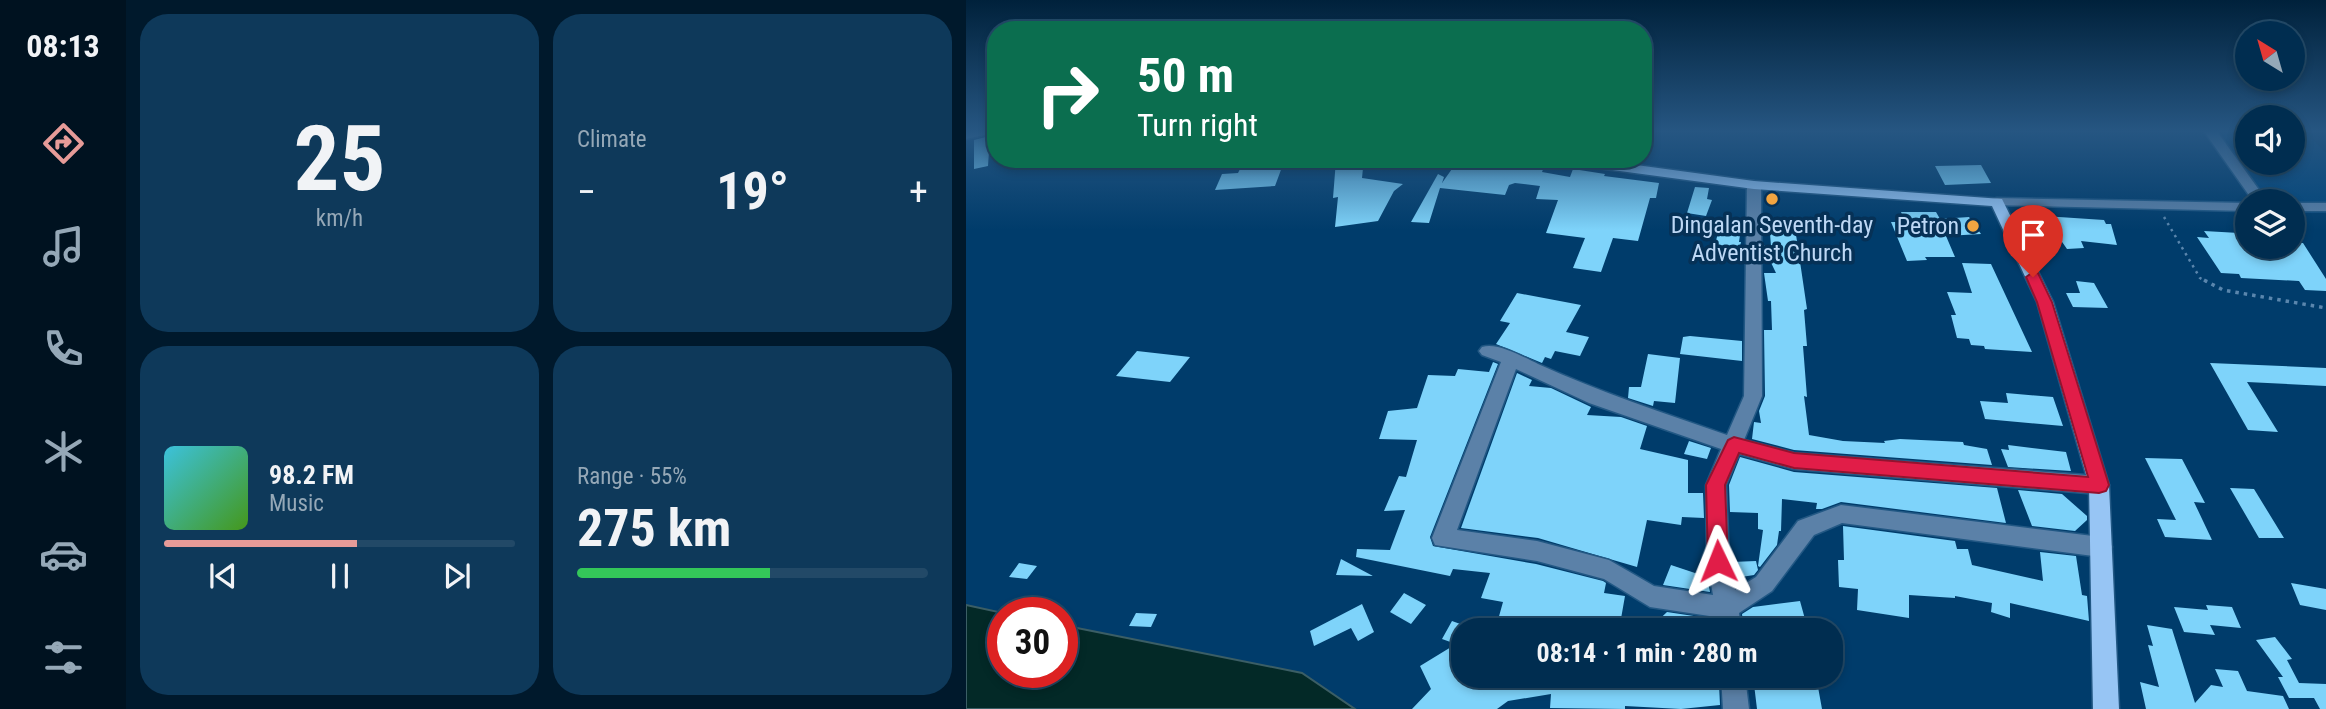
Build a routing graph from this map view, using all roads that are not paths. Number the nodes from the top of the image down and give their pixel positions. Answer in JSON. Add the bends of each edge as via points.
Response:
{"nodes":[{"id":1,"x":2233,"y":163,"type":"edge"},
{"id":2,"x":1627,"y":168,"type":"edge"},
{"id":3,"x":1754,"y":185,"type":"junction"},
{"id":4,"x":2251,"y":189,"type":"edge"},
{"id":5,"x":1997,"y":202,"type":"junction"},
{"id":6,"x":2235,"y":207,"type":"edge"},
{"id":7,"x":2305,"y":207,"type":"edge"},
{"id":8,"x":2326,"y":207,"type":"edge"},
{"id":9,"x":1488,"y":352,"type":"dead end"},
{"id":10,"x":1511,"y":359,"type":"junction"},
{"id":11,"x":1734,"y":445,"type":"junction"},
{"id":12,"x":2099,"y":485,"type":"junction"},
{"id":13,"x":2101,"y":547,"type":"junction"},
{"id":14,"x":1727,"y":608,"type":"junction"},
{"id":15,"x":1728,"y":618,"type":"edge"},
{"id":16,"x":1734,"y":688,"type":"edge"},
{"id":17,"x":1736,"y":709,"type":"edge"},
{"id":18,"x":2106,"y":709,"type":"edge"}],
"edges":[{"from":1,"to":4,"type":"street"},
{"from":2,"to":3,"type":"main road"},
{"from":3,"to":5,"type":"main road"},
{"from":3,"to":11,"type":"street","via":[[1753,396]]},
{"from":5,"to":6,"type":"street"},
{"from":5,"to":12,"type":"main road","via":[[2045,302]]},
{"from":7,"to":8,"type":"street"},
{"from":9,"to":10,"type":"street"},
{"from":10,"to":11,"type":"street","via":[[1596,398]]},
{"from":10,"to":14,"type":"street","via":[[1443,538],[1537,551],[1609,570],[1650,596]]},
{"from":11,"to":12,"type":"street","via":[[1794,461]]},
{"from":11,"to":14,"type":"street","via":[[1716,485],[1718,561]]},
{"from":12,"to":13,"type":"main road"},
{"from":13,"to":14,"type":"street","via":[[1841,514],[1806,527],[1764,584]]},
{"from":13,"to":18,"type":"main road"},
{"from":14,"to":15,"type":"street"},
{"from":16,"to":17,"type":"street"}]}
